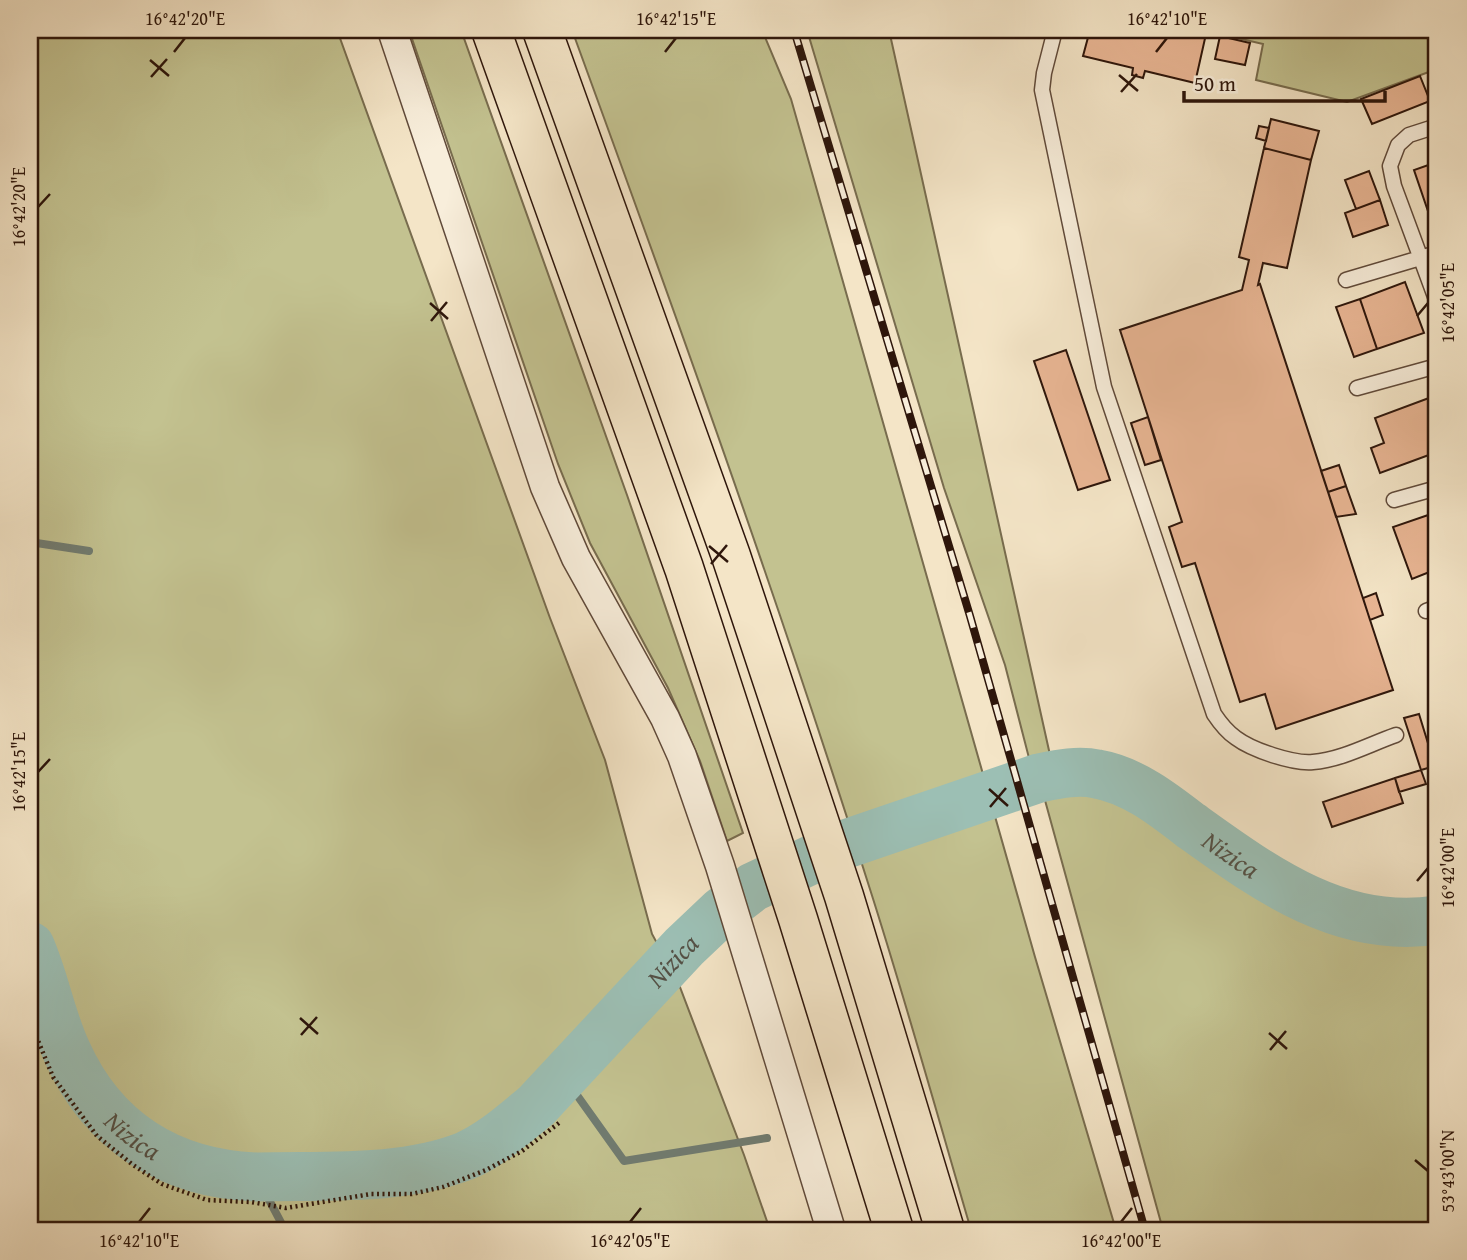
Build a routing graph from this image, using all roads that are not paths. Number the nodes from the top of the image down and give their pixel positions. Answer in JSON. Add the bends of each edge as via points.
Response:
{"nodes":[{"id":1,"x":391,"y":30,"type":"edge"},
{"id":2,"x":491,"y":30,"type":"edge"},
{"id":3,"x":542,"y":30,"type":"edge"},
{"id":4,"x":1055,"y":30,"type":"edge"},
{"id":5,"x":1437,"y":126,"type":"edge"},
{"id":6,"x":1437,"y":253,"type":"edge"},
{"id":7,"x":1421,"y":259,"type":"junction"},
{"id":8,"x":1346,"y":280,"type":"dead end"},
{"id":9,"x":1437,"y":302,"type":"edge"},
{"id":10,"x":1437,"y":366,"type":"edge"},
{"id":11,"x":1357,"y":388,"type":"dead end"},
{"id":12,"x":1437,"y":488,"type":"edge"},
{"id":13,"x":1394,"y":500,"type":"dead end"},
{"id":14,"x":1396,"y":735,"type":"dead end"},
{"id":15,"x":831,"y":1230,"type":"edge"},
{"id":16,"x":894,"y":1230,"type":"edge"},
{"id":17,"x":945,"y":1230,"type":"edge"}],
"edges":[{"from":1,"to":15,"type":"street","via":[[545,487],[576,558],[665,718],[687,769]]},
{"from":2,"to":16,"type":"highway","via":[[680,555]]},
{"from":3,"to":17,"type":"highway","via":[[731,556],[844,895]]},
{"from":4,"to":14,"type":"lane","via":[[1042,90],[1093,343],[1214,714],[1235,738],[1296,761],[1327,760]]},
{"from":5,"to":7,"type":"lane","via":[[1409,135],[1398,145],[1390,166]]},
{"from":6,"to":7,"type":"lane"},
{"from":7,"to":8,"type":"lane"},
{"from":7,"to":9,"type":"lane"},
{"from":10,"to":11,"type":"lane"},
{"from":12,"to":13,"type":"lane"}]}
